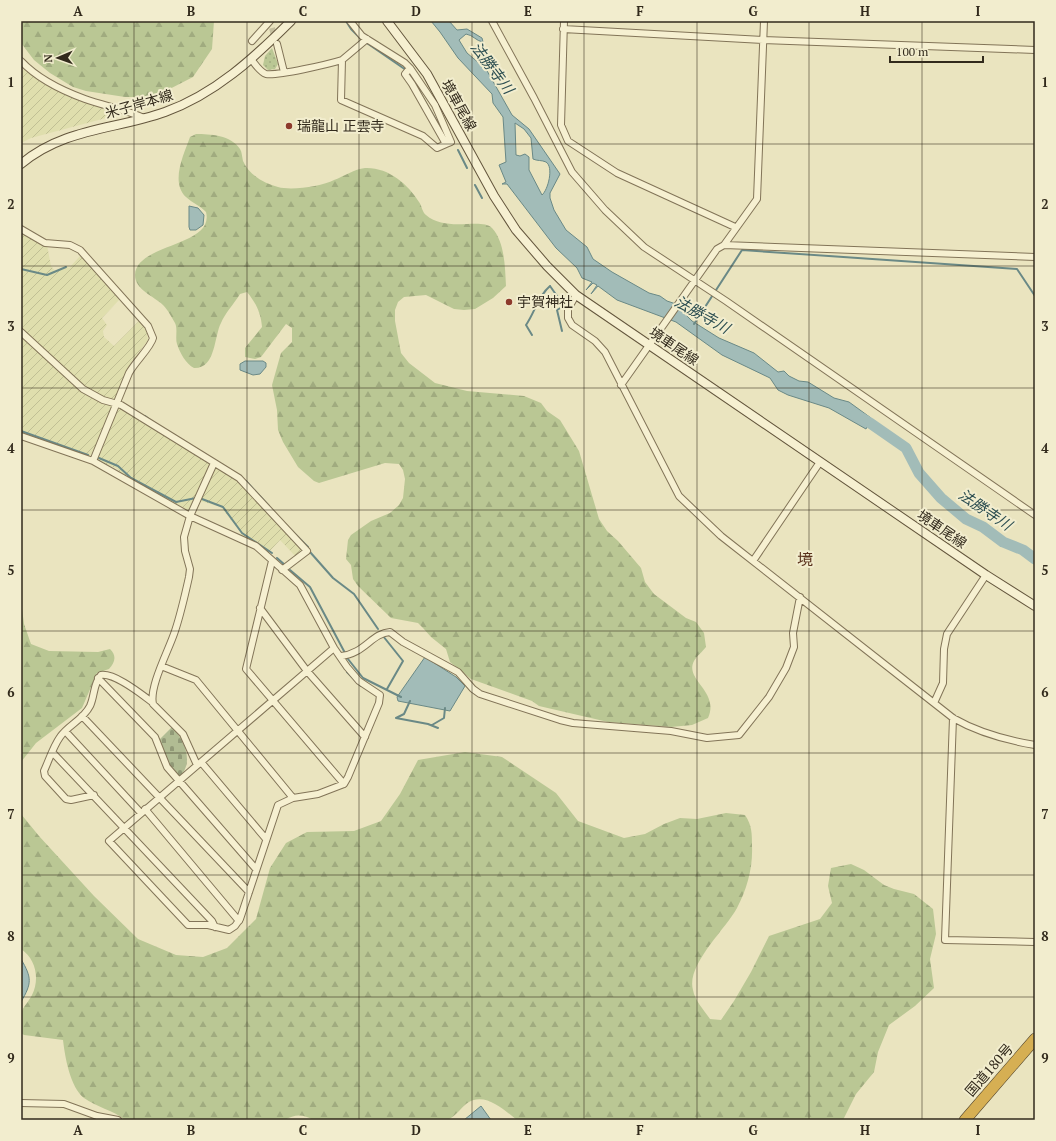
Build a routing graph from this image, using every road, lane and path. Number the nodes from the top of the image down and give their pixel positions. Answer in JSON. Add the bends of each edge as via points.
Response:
{"nodes":[{"id":1,"x":270,"y":21,"type":"edge"},
{"id":2,"x":291,"y":21,"type":"edge"},
{"id":3,"x":350,"y":21,"type":"edge"},
{"id":4,"x":387,"y":21,"type":"edge"},
{"id":5,"x":492,"y":21,"type":"edge"},
{"id":6,"x":564,"y":21,"type":"edge"},
{"id":7,"x":764,"y":21,"type":"edge"},
{"id":8,"x":272,"y":28,"type":"tunnel mouth"},
{"id":9,"x":564,"y":29,"type":"junction"},
{"id":10,"x":763,"y":40,"type":"junction"},
{"id":11,"x":252,"y":41,"type":"dead end"},
{"id":12,"x":365,"y":41,"type":"junction"},
{"id":13,"x":277,"y":44,"type":"tunnel mouth"},
{"id":14,"x":1035,"y":50,"type":"edge"},
{"id":15,"x":250,"y":59,"type":"junction"},
{"id":16,"x":342,"y":60,"type":"junction"},
{"id":17,"x":21,"y":61,"type":"edge"},
{"id":18,"x":408,"y":70,"type":"junction"},
{"id":19,"x":284,"y":72,"type":"junction"},
{"id":20,"x":144,"y":118,"type":"junction"},
{"id":21,"x":446,"y":144,"type":"junction"},
{"id":22,"x":21,"y":164,"type":"edge"},
{"id":23,"x":735,"y":227,"type":"junction"},
{"id":24,"x":21,"y":229,"type":"edge"},
{"id":25,"x":724,"y":244,"type":"junction"},
{"id":26,"x":1035,"y":257,"type":"edge"},
{"id":27,"x":694,"y":283,"type":"junction"},
{"id":28,"x":576,"y":295,"type":"junction"},
{"id":29,"x":21,"y":332,"type":"edge"},
{"id":30,"x":650,"y":346,"type":"junction"},
{"id":31,"x":621,"y":385,"type":"junction"},
{"id":32,"x":117,"y":403,"type":"junction"},
{"id":33,"x":21,"y":436,"type":"edge"},
{"id":34,"x":93,"y":461,"type":"junction"},
{"id":35,"x":820,"y":462,"type":"junction"},
{"id":36,"x":214,"y":463,"type":"junction"},
{"id":37,"x":1035,"y":515,"type":"edge"},
{"id":38,"x":190,"y":516,"type":"junction"},
{"id":39,"x":272,"y":561,"type":"junction"},
{"id":40,"x":753,"y":561,"type":"junction"},
{"id":41,"x":282,"y":570,"type":"junction"},
{"id":42,"x":986,"y":575,"type":"junction"},
{"id":43,"x":800,"y":597,"type":"junction"},
{"id":44,"x":1035,"y":606,"type":"edge"},
{"id":45,"x":260,"y":608,"type":"junction"},
{"id":46,"x":334,"y":648,"type":"junction"},
{"id":47,"x":341,"y":656,"type":"junction"},
{"id":48,"x":161,"y":666,"type":"junction"},
{"id":49,"x":307,"y":671,"type":"junction"},
{"id":50,"x":98,"y":678,"type":"junction"},
{"id":51,"x":272,"y":701,"type":"junction"},
{"id":52,"x":152,"y":702,"type":"junction"},
{"id":53,"x":934,"y":703,"type":"junction"},
{"id":54,"x":82,"y":716,"type":"junction"},
{"id":55,"x":953,"y":718,"type":"junction"},
{"id":56,"x":237,"y":731,"type":"junction"},
{"id":57,"x":66,"y":732,"type":"junction"},
{"id":58,"x":365,"y":737,"type":"junction"},
{"id":59,"x":1035,"y":745,"type":"edge"},
{"id":60,"x":53,"y":752,"type":"junction"},
{"id":61,"x":199,"y":763,"type":"junction"},
{"id":62,"x":180,"y":780,"type":"junction"},
{"id":63,"x":344,"y":784,"type":"junction"},
{"id":64,"x":94,"y":795,"type":"junction"},
{"id":65,"x":159,"y":798,"type":"junction"},
{"id":66,"x":293,"y":798,"type":"junction"},
{"id":67,"x":143,"y":811,"type":"junction"},
{"id":68,"x":125,"y":827,"type":"junction"},
{"id":69,"x":266,"y":839,"type":"junction"},
{"id":70,"x":256,"y":869,"type":"junction"},
{"id":71,"x":249,"y":892,"type":"junction"},
{"id":72,"x":239,"y":921,"type":"junction"},
{"id":73,"x":215,"y":927,"type":"junction"},
{"id":74,"x":1035,"y":942,"type":"edge"},
{"id":75,"x":1035,"y":1039,"type":"edge"},
{"id":76,"x":21,"y":1103,"type":"edge"},
{"id":77,"x":93,"y":1117,"type":"edge"},
{"id":78,"x":118,"y":1120,"type":"edge"},
{"id":79,"x":965,"y":1120,"type":"edge"}],
"edges":[{"from":1,"to":8,"type":"street"},
{"from":1,"to":11,"type":"street"},
{"from":2,"to":15,"type":"main road","name":"米子岸本線"},
{"from":3,"to":12,"type":"street"},
{"from":4,"to":28,"type":"main road","name":"境車尾線","via":[[427,74],[494,196],[516,230]]},
{"from":5,"to":27,"type":"street","via":[[572,172],[605,210],[644,247]]},
{"from":6,"to":9,"type":"street"},
{"from":7,"to":10,"type":"street"},
{"from":9,"to":10,"type":"street"},
{"from":9,"to":23,"type":"street","via":[[561,125],[568,141],[617,173]]},
{"from":10,"to":14,"type":"street"},
{"from":10,"to":23,"type":"street","via":[[757,199]]},
{"from":12,"to":16,"type":"street"},
{"from":12,"to":18,"type":"street","via":[[405,63]]},
{"from":13,"to":19,"type":"street"},
{"from":15,"to":19,"type":"street","via":[[266,74]]},
{"from":15,"to":20,"type":"main road","name":"米子岸本線","via":[[206,93],[180,106]]},
{"from":16,"to":19,"type":"street","via":[[324,66]]},
{"from":16,"to":21,"type":"street","via":[[341,100],[423,136],[437,148]]},
{"from":17,"to":20,"type":"street","via":[[45,80],[85,99]]},
{"from":18,"to":21,"type":"street","via":[[405,74]]},
{"from":18,"to":21,"type":"street","via":[[435,105],[451,142]]},
{"from":20,"to":22,"type":"main road","name":"米子岸本線","via":[[70,136],[48,146]]},
{"from":23,"to":25,"type":"street"},
{"from":24,"to":32,"type":"street","via":[[45,243],[70,245],[80,250],[150,329],[153,341],[135,362]]},
{"from":25,"to":26,"type":"street"},
{"from":25,"to":27,"type":"street","via":[[717,249]]},
{"from":27,"to":30,"type":"street"},
{"from":27,"to":37,"type":"street"},
{"from":28,"to":30,"type":"main road","name":"境車尾線"},
{"from":28,"to":31,"type":"street","via":[[568,309],[568,318],[572,325],[595,341],[605,352]]},
{"from":29,"to":32,"type":"street","via":[[83,389],[102,400]]},
{"from":30,"to":31,"type":"street"},
{"from":30,"to":35,"type":"main road","name":"境車尾線"},
{"from":31,"to":40,"type":"street","via":[[679,496],[721,536]]},
{"from":32,"to":34,"type":"street"},
{"from":32,"to":36,"type":"street"},
{"from":33,"to":34,"type":"street"},
{"from":34,"to":38,"type":"street"},
{"from":35,"to":40,"type":"street"},
{"from":35,"to":42,"type":"main road","name":"境車尾線"},
{"from":36,"to":38,"type":"street"},
{"from":36,"to":41,"type":"street","via":[[243,481],[307,551]]},
{"from":38,"to":39,"type":"street","via":[[256,546]]},
{"from":38,"to":48,"type":"street","via":[[184,537],[189,577],[174,633]]},
{"from":39,"to":41,"type":"street"},
{"from":39,"to":45,"type":"street"},
{"from":40,"to":43,"type":"street"},
{"from":41,"to":46,"type":"street","via":[[305,592]]},
{"from":42,"to":44,"type":"main road","name":"境車尾線"},
{"from":42,"to":53,"type":"street","via":[[947,634],[943,683]]},
{"from":43,"to":47,"type":"street","via":[[793,633],[794,647],[786,668],[769,697],[739,735],[732,736],[707,738],[671,731],[560,720],[480,694],[458,672],[403,642],[390,632],[380,634],[352,655]]},
{"from":43,"to":53,"type":"street"},
{"from":45,"to":49,"type":"street"},
{"from":45,"to":51,"type":"street","via":[[246,669]]},
{"from":46,"to":47,"type":"street"},
{"from":46,"to":49,"type":"street"},
{"from":47,"to":58,"type":"street","via":[[359,681],[380,695]]},
{"from":48,"to":52,"type":"street"},
{"from":48,"to":56,"type":"street","via":[[196,680]]},
{"from":49,"to":51,"type":"street"},
{"from":49,"to":58,"type":"street"},
{"from":50,"to":52,"type":"street","via":[[104,674],[115,678]]},
{"from":50,"to":54,"type":"street","via":[[90,705]]},
{"from":50,"to":62,"type":"street","via":[[155,737],[167,767]]},
{"from":51,"to":56,"type":"street"},
{"from":51,"to":63,"type":"street"},
{"from":52,"to":61,"type":"street","via":[[183,734]]},
{"from":53,"to":55,"type":"street"},
{"from":54,"to":57,"type":"street"},
{"from":54,"to":65,"type":"street"},
{"from":55,"to":59,"type":"street","via":[[990,736]]},
{"from":55,"to":74,"type":"street","via":[[945,940]]},
{"from":56,"to":61,"type":"street"},
{"from":56,"to":66,"type":"street"},
{"from":57,"to":60,"type":"street","via":[[60,736]]},
{"from":57,"to":67,"type":"street"},
{"from":58,"to":63,"type":"street"},
{"from":60,"to":64,"type":"street"},
{"from":60,"to":64,"type":"street","via":[[44,775],[66,799]]},
{"from":61,"to":62,"type":"street"},
{"from":61,"to":69,"type":"street"},
{"from":62,"to":65,"type":"street"},
{"from":62,"to":70,"type":"street"},
{"from":63,"to":66,"type":"street","via":[[318,794]]},
{"from":64,"to":68,"type":"street"},
{"from":65,"to":67,"type":"street"},
{"from":65,"to":71,"type":"street"},
{"from":66,"to":69,"type":"street","via":[[278,805]]},
{"from":67,"to":68,"type":"street"},
{"from":67,"to":72,"type":"street"},
{"from":68,"to":73,"type":"street"},
{"from":68,"to":73,"type":"street","via":[[109,841],[188,926]]},
{"from":69,"to":70,"type":"street"},
{"from":70,"to":71,"type":"street"},
{"from":71,"to":72,"type":"street"},
{"from":72,"to":73,"type":"street","via":[[229,930]]},
{"from":75,"to":79,"type":"highway","name":"国道180号"},
{"from":76,"to":77,"type":"street","via":[[57,1103]]},
{"from":77,"to":78,"type":"street"}]}
